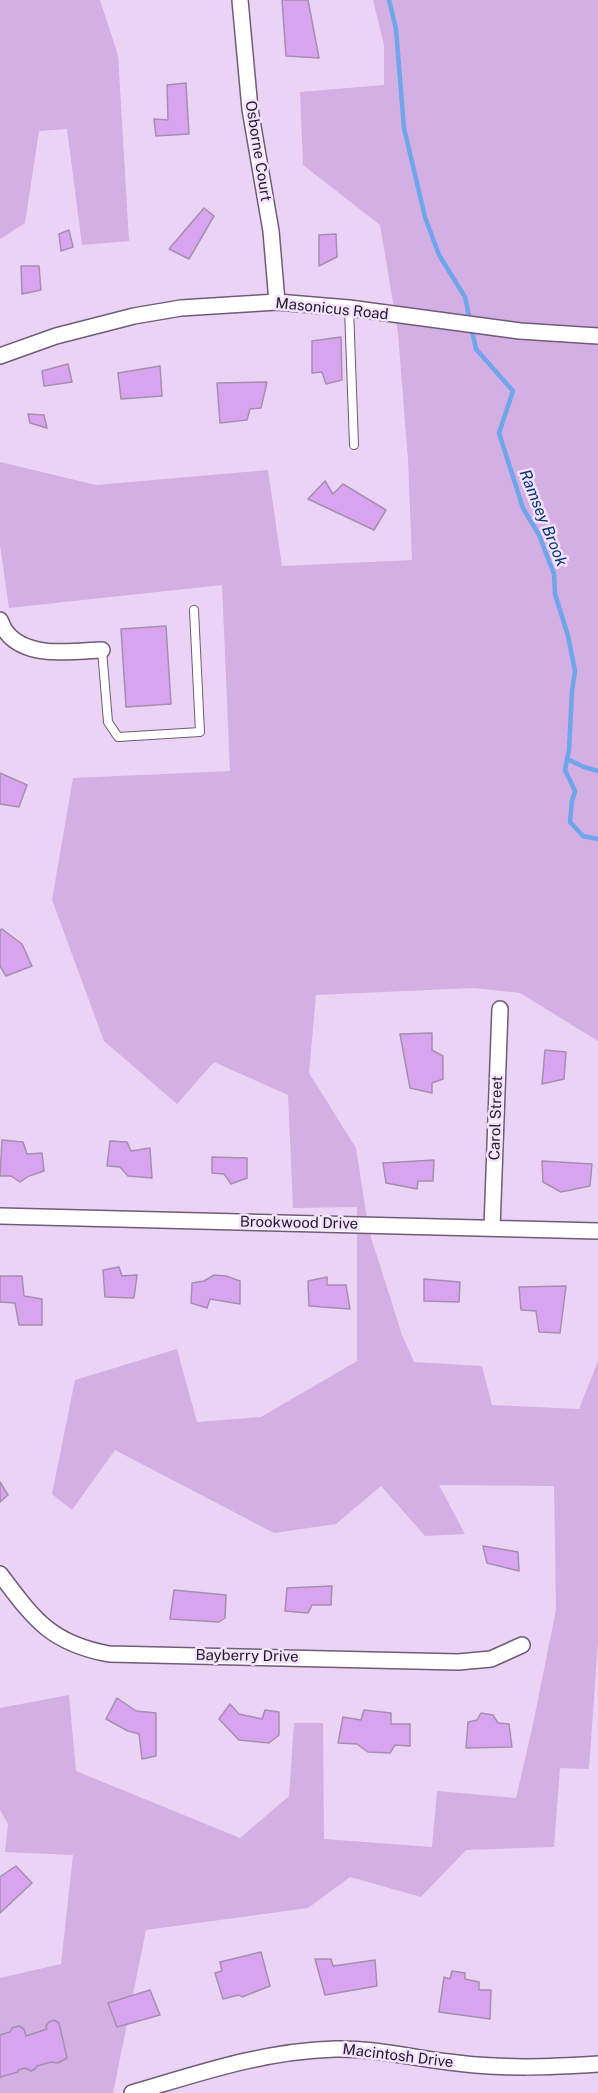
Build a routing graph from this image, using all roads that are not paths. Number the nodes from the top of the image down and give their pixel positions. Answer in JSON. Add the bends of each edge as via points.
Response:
{"nodes":[{"id":1,"x":240,"y":0,"type":"edge"},
{"id":2,"x":277,"y":302,"type":"junction"},
{"id":3,"x":349,"y":308,"type":"junction"},
{"id":4,"x":598,"y":336,"type":"edge"},
{"id":5,"x":0,"y":356,"type":"edge"},
{"id":6,"x":354,"y":445,"type":"dead end"},
{"id":7,"x":194,"y":610,"type":"dead end"},
{"id":8,"x":0,"y":620,"type":"edge"},
{"id":9,"x":102,"y":650,"type":"joint"},
{"id":10,"x":500,"y":1009,"type":"dead end"},
{"id":11,"x":0,"y":1216,"type":"edge"},
{"id":12,"x":492,"y":1228,"type":"junction"},
{"id":13,"x":598,"y":1231,"type":"edge"},
{"id":14,"x":0,"y":1574,"type":"edge"},
{"id":15,"x":522,"y":1645,"type":"dead end"},
{"id":16,"x":598,"y":2064,"type":"edge"},
{"id":17,"x":132,"y":2093,"type":"edge"}],
"edges":[{"from":1,"to":2,"type":"street","name":"Osborne Court","via":[[250,108],[271,231]]},
{"from":2,"to":3,"type":"street","name":"Masonicus Road"},
{"from":2,"to":5,"type":"street","name":"Masonicus Road","via":[[181,308],[134,316],[56,336]]},
{"from":3,"to":4,"type":"street","name":"Masonicus Road","via":[[479,327]]},
{"from":3,"to":6,"type":"lane"},
{"from":7,"to":9,"type":"lane","via":[[200,732],[118,737],[108,722]]},
{"from":8,"to":9,"type":"street","via":[[7,633],[22,646],[48,651]]},
{"from":10,"to":12,"type":"street","name":"Carol Street"},
{"from":11,"to":12,"type":"street","name":"Brookwood Drive"},
{"from":12,"to":13,"type":"street","name":"Brookwood Drive"},
{"from":14,"to":15,"type":"street","name":"Bayberry Drive","via":[[32,1616],[48,1630],[67,1642],[109,1654],[458,1662],[491,1659]]},
{"from":16,"to":17,"type":"street","name":"Macintosh Drive","via":[[498,2067],[373,2050],[303,2050],[235,2062]]}]}
